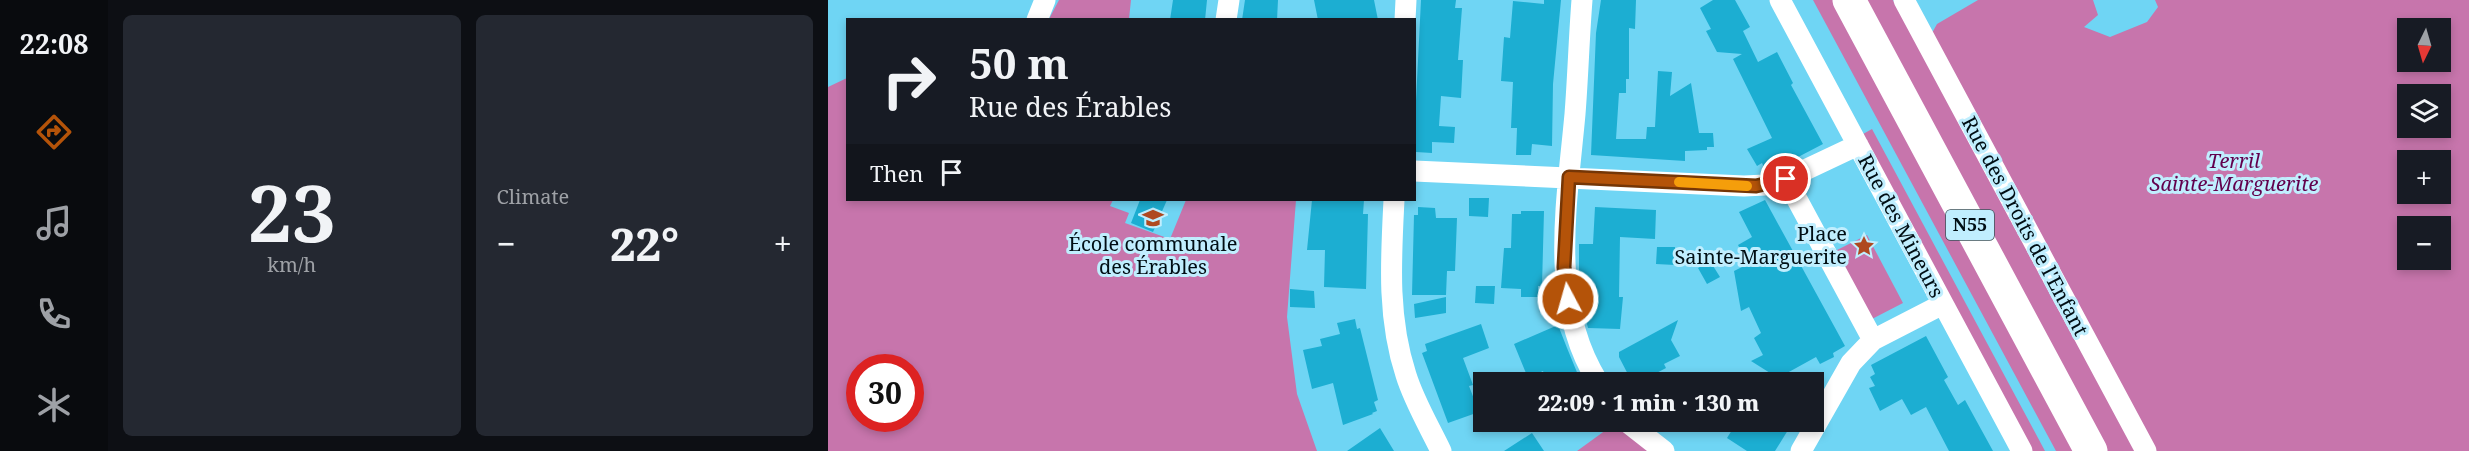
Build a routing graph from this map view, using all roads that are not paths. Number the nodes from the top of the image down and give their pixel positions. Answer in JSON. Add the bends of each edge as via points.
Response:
{"nodes":[{"id":1,"x":1045,"y":0,"type":"edge"},
{"id":2,"x":1229,"y":0,"type":"edge"},
{"id":3,"x":1406,"y":0,"type":"edge"},
{"id":4,"x":1582,"y":0,"type":"edge"},
{"id":5,"x":1780,"y":0,"type":"edge"},
{"id":6,"x":1849,"y":0,"type":"edge"},
{"id":7,"x":1904,"y":0,"type":"edge"},
{"id":8,"x":1038,"y":18,"type":"edge"},
{"id":9,"x":1226,"y":18,"type":"edge"},
{"id":10,"x":1405,"y":18,"type":"edge"},
{"id":11,"x":1858,"y":145,"type":"junction"},
{"id":12,"x":1416,"y":171,"type":"edge"},
{"id":13,"x":1569,"y":177,"type":"junction"},
{"id":14,"x":1786,"y":179,"type":"junction"},
{"id":15,"x":1394,"y":201,"type":"edge"},
{"id":16,"x":1943,"y":304,"type":"junction"},
{"id":17,"x":1873,"y":340,"type":"junction"},
{"id":18,"x":1593,"y":372,"type":"edge"},
{"id":19,"x":1640,"y":432,"type":"edge"},
{"id":20,"x":1441,"y":451,"type":"edge"},
{"id":21,"x":1664,"y":451,"type":"edge"},
{"id":22,"x":1801,"y":451,"type":"edge"},
{"id":23,"x":2022,"y":451,"type":"edge"},
{"id":24,"x":2091,"y":451,"type":"edge"},
{"id":25,"x":2146,"y":451,"type":"edge"}],
"edges":[{"from":1,"to":8,"type":"street"},
{"from":2,"to":9,"type":"street"},
{"from":3,"to":10,"type":"street"},
{"from":4,"to":13,"type":"street"},
{"from":5,"to":11,"type":"street","name":"Rue des Mineurs"},
{"from":6,"to":24,"type":"highway","number":"N55"},
{"from":7,"to":25,"type":"street","name":"Rue des Droits de l'Enfant"},
{"from":11,"to":14,"type":"street"},
{"from":11,"to":16,"type":"street","name":"Rue des Mineurs"},
{"from":12,"to":13,"type":"street"},
{"from":13,"to":14,"type":"street","via":[[1750,186]]},
{"from":13,"to":18,"type":"street","via":[[1564,267],[1578,344]]},
{"from":14,"to":17,"type":"street"},
{"from":15,"to":20,"type":"street","via":[[1391,284],[1397,345],[1407,377]]},
{"from":16,"to":17,"type":"street"},
{"from":16,"to":23,"type":"street","name":"Rue des Mineurs"},
{"from":17,"to":22,"type":"street","via":[[1851,363]]},
{"from":19,"to":21,"type":"street"}]}
